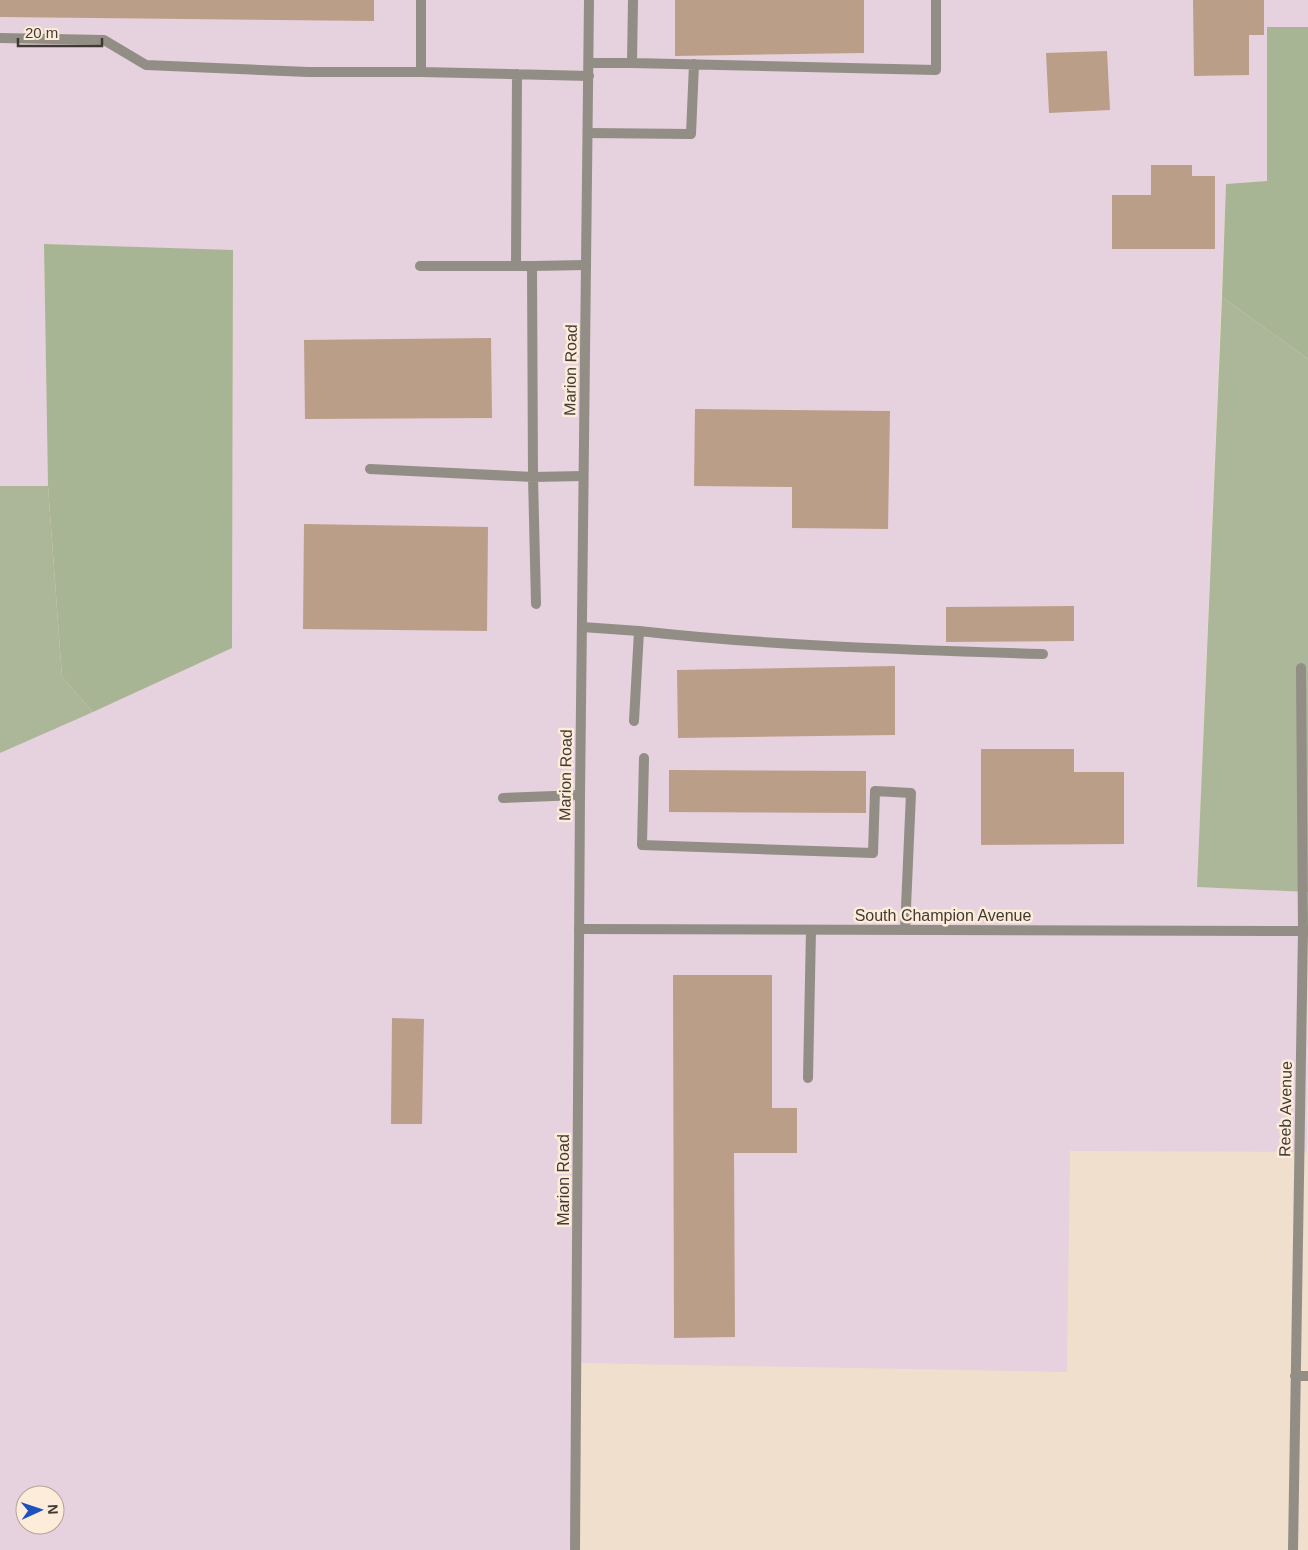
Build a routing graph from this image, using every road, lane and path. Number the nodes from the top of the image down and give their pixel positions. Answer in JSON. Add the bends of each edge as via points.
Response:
{"nodes":[{"id":1,"x":421,"y":0,"type":"edge"},
{"id":2,"x":589,"y":0,"type":"edge"},
{"id":3,"x":633,"y":0,"type":"edge"},
{"id":4,"x":936,"y":0,"type":"edge"},
{"id":5,"x":0,"y":38,"type":"edge"},
{"id":6,"x":589,"y":63,"type":"junction"},
{"id":7,"x":632,"y":63,"type":"junction"},
{"id":8,"x":694,"y":64,"type":"junction"},
{"id":9,"x":421,"y":72,"type":"junction"},
{"id":10,"x":517,"y":74,"type":"junction"},
{"id":11,"x":588,"y":76,"type":"junction"},
{"id":12,"x":588,"y":133,"type":"junction"},
{"id":13,"x":586,"y":265,"type":"junction"},
{"id":14,"x":420,"y":266,"type":"dead end"},
{"id":15,"x":516,"y":266,"type":"junction"},
{"id":16,"x":532,"y":266,"type":"junction"},
{"id":17,"x":370,"y":469,"type":"dead end"},
{"id":18,"x":583,"y":476,"type":"junction"},
{"id":19,"x":534,"y":477,"type":"junction"},
{"id":20,"x":536,"y":604,"type":"dead end"},
{"id":21,"x":582,"y":628,"type":"junction"},
{"id":22,"x":639,"y":631,"type":"junction"},
{"id":23,"x":1043,"y":654,"type":"dead end"},
{"id":24,"x":1301,"y":668,"type":"dead end"},
{"id":25,"x":634,"y":721,"type":"dead end"},
{"id":26,"x":644,"y":758,"type":"dead end"},
{"id":27,"x":580,"y":796,"type":"junction"},
{"id":28,"x":503,"y":798,"type":"dead end"},
{"id":29,"x":579,"y":929,"type":"junction"},
{"id":30,"x":811,"y":930,"type":"junction"},
{"id":31,"x":905,"y":930,"type":"junction"},
{"id":32,"x":1306,"y":931,"type":"edge"},
{"id":33,"x":808,"y":1078,"type":"dead end"},
{"id":34,"x":1304,"y":1156,"type":"edge"},
{"id":35,"x":1296,"y":1376,"type":"junction"},
{"id":36,"x":1308,"y":1376,"type":"edge"},
{"id":37,"x":575,"y":1550,"type":"edge"},
{"id":38,"x":1293,"y":1550,"type":"edge"}],
"edges":[{"from":1,"to":9,"type":"street"},
{"from":2,"to":6,"type":"street","name":"Marion Road"},
{"from":3,"to":7,"type":"street"},
{"from":4,"to":8,"type":"street","via":[[936,70]]},
{"from":5,"to":9,"type":"street","via":[[104,40],[146,65],[308,72]]},
{"from":6,"to":7,"type":"street"},
{"from":6,"to":11,"type":"street","name":"Marion Road"},
{"from":7,"to":8,"type":"street"},
{"from":8,"to":12,"type":"street","via":[[691,134]]},
{"from":9,"to":10,"type":"street"},
{"from":10,"to":11,"type":"street"},
{"from":10,"to":15,"type":"street"},
{"from":11,"to":12,"type":"street","name":"Marion Road"},
{"from":12,"to":13,"type":"street","name":"Marion Road"},
{"from":13,"to":16,"type":"street"},
{"from":13,"to":18,"type":"street","name":"Marion Road"},
{"from":14,"to":15,"type":"street"},
{"from":15,"to":16,"type":"street"},
{"from":16,"to":19,"type":"street"},
{"from":17,"to":19,"type":"street"},
{"from":18,"to":19,"type":"street"},
{"from":18,"to":21,"type":"street","name":"Marion Road"},
{"from":19,"to":20,"type":"street"},
{"from":21,"to":22,"type":"street"},
{"from":21,"to":27,"type":"street","name":"Marion Road"},
{"from":22,"to":23,"type":"street","via":[[899,650]]},
{"from":22,"to":25,"type":"street"},
{"from":24,"to":32,"type":"street","name":"Reeb Avenue"},
{"from":26,"to":31,"type":"street","via":[[642,845],[872,853],[875,792],[911,793]]},
{"from":27,"to":28,"type":"street"},
{"from":27,"to":29,"type":"street","name":"Marion Road"},
{"from":29,"to":30,"type":"street","name":"South Champion Avenue"},
{"from":29,"to":37,"type":"street","name":"Marion Road"},
{"from":30,"to":31,"type":"street","name":"South Champion Avenue"},
{"from":30,"to":33,"type":"street"},
{"from":31,"to":32,"type":"street","name":"South Champion Avenue"},
{"from":32,"to":34,"type":"street","name":"Reeb Avenue"},
{"from":34,"to":35,"type":"street","name":"Reeb Avenue"},
{"from":35,"to":36,"type":"street"},
{"from":35,"to":38,"type":"street","name":"Reeb Avenue"}]}
